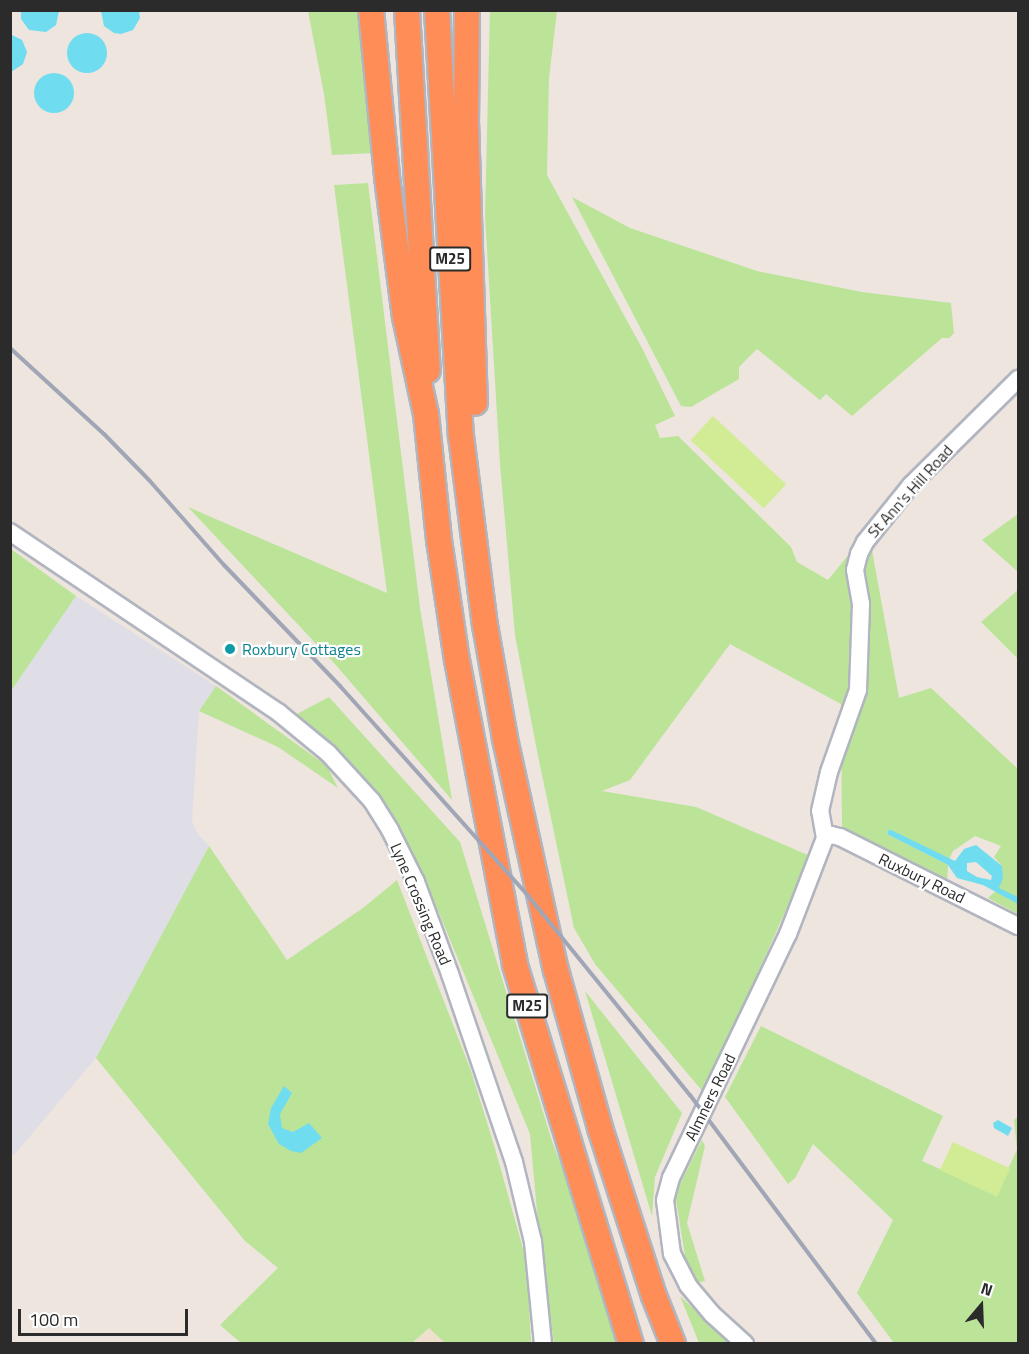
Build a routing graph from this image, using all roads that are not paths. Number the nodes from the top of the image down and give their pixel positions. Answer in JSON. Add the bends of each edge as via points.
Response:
{"nodes":[{"id":1,"x":370,"y":10,"type":"edge"},
{"id":2,"x":407,"y":10,"type":"edge"},
{"id":3,"x":437,"y":10,"type":"edge"},
{"id":4,"x":467,"y":10,"type":"edge"},
{"id":5,"x":1018,"y":379,"type":"edge"},
{"id":6,"x":426,"y":414,"type":"junction"},
{"id":7,"x":472,"y":507,"type":"junction"},
{"id":8,"x":10,"y":532,"type":"edge"},
{"id":9,"x":825,"y":838,"type":"junction"},
{"id":10,"x":1018,"y":926,"type":"edge"},
{"id":11,"x":543,"y":1344,"type":"edge"},
{"id":12,"x":631,"y":1344,"type":"edge"},
{"id":13,"x":673,"y":1344,"type":"edge"},
{"id":14,"x":746,"y":1344,"type":"edge"}],
"edges":[{"from":1,"to":6,"type":"highway","via":[[405,317]]},
{"from":2,"to":6,"type":"highway","number":"M25","via":[[428,366]]},
{"from":3,"to":7,"type":"highway","number":"M25","via":[[461,436]]},
{"from":4,"to":7,"type":"highway","via":[[465,121],[476,433]]},
{"from":5,"to":9,"type":"street","name":"St Ann's Hill Road","via":[[911,485],[859,555],[855,570],[861,604],[858,690],[829,772],[820,812]]},
{"from":6,"to":12,"type":"highway","number":"M25","via":[[457,660],[515,965]]},
{"from":7,"to":13,"type":"highway","number":"M25","via":[[485,625],[503,727],[556,970],[600,1128]]},
{"from":8,"to":11,"type":"street","name":"Lyne Crossing Road","via":[[278,712],[328,753],[372,801],[416,882],[514,1162],[533,1242]]},
{"from":9,"to":10,"type":"street","name":"Ruxbury Road","via":[[840,837]]},
{"from":9,"to":14,"type":"street","name":"Almners Road","via":[[788,932],[671,1178],[665,1200],[672,1254],[688,1285],[712,1314]]}]}
